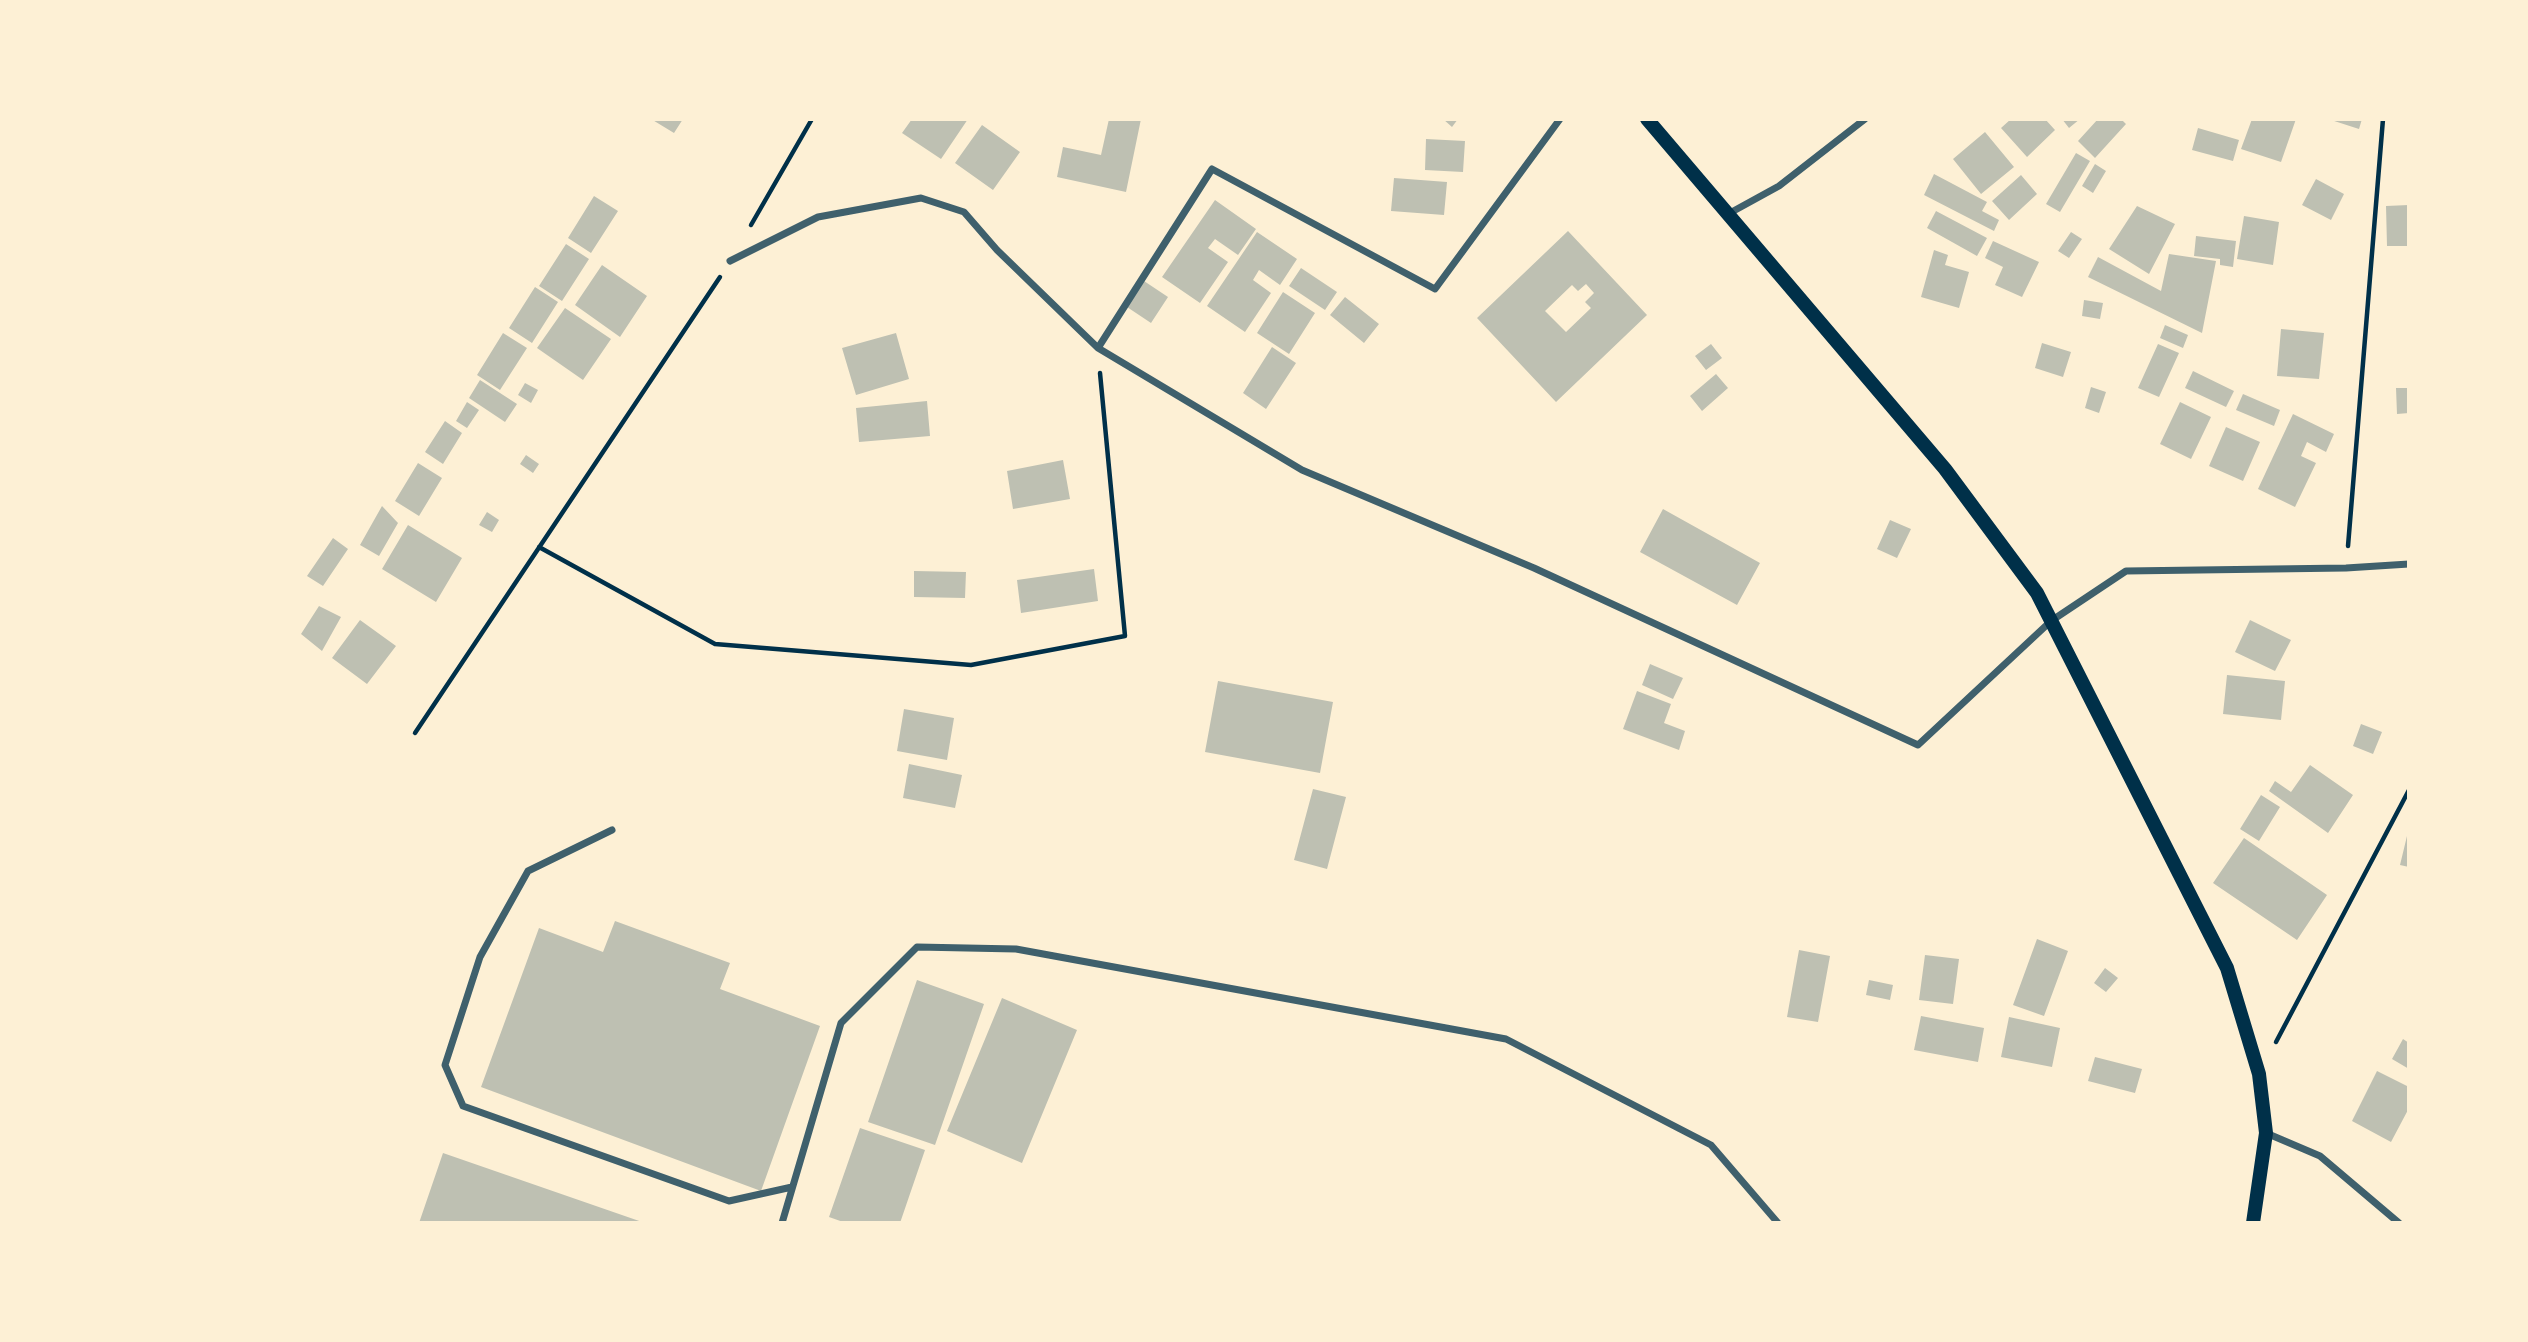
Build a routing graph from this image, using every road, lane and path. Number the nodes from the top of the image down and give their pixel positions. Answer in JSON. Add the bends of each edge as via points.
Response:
{"nodes":[{"id":1,"x":812,"y":119,"type":"edge"},
{"id":2,"x":1560,"y":119,"type":"edge"},
{"id":3,"x":1647,"y":119,"type":"edge"},
{"id":4,"x":1865,"y":119,"type":"edge"},
{"id":5,"x":2383,"y":119,"type":"edge"},
{"id":6,"x":1728,"y":214,"type":"junction"},
{"id":7,"x":730,"y":261,"type":"junction"},
{"id":8,"x":1098,"y":348,"type":"junction"},
{"id":9,"x":539,"y":547,"type":"junction"},
{"id":10,"x":2409,"y":565,"type":"edge"},
{"id":11,"x":2346,"y":568,"type":"junction"},
{"id":12,"x":2051,"y":621,"type":"junction"},
{"id":13,"x":415,"y":733,"type":"dead end"},
{"id":14,"x":2409,"y":790,"type":"edge"},
{"id":15,"x":612,"y":831,"type":"dead end"},
{"id":16,"x":2259,"y":1074,"type":"junction"},
{"id":17,"x":2266,"y":1133,"type":"junction"},
{"id":18,"x":792,"y":1187,"type":"junction"},
{"id":19,"x":782,"y":1223,"type":"edge"},
{"id":20,"x":1778,"y":1223,"type":"edge"},
{"id":21,"x":2253,"y":1223,"type":"edge"},
{"id":22,"x":2399,"y":1223,"type":"edge"}],
"edges":[{"from":1,"to":7,"type":"path"},
{"from":2,"to":8,"type":"street","via":[[1435,289],[1212,169]]},
{"from":3,"to":6,"type":"main road"},
{"from":4,"to":6,"type":"street","via":[[1779,186]]},
{"from":5,"to":11,"type":"path"},
{"from":6,"to":12,"type":"main road","via":[[1945,469],[2037,593]]},
{"from":7,"to":8,"type":"street","via":[[818,217],[920,198],[964,212]]},
{"from":7,"to":9,"type":"path"},
{"from":8,"to":9,"type":"path","via":[[1125,636],[971,665],[715,644]]},
{"from":8,"to":12,"type":"street","via":[[1302,470],[1534,568],[1918,745]]},
{"from":9,"to":13,"type":"path"},
{"from":10,"to":11,"type":"street"},
{"from":11,"to":12,"type":"street","via":[[2126,571]]},
{"from":12,"to":16,"type":"main road","via":[[2227,968]]},
{"from":14,"to":16,"type":"path"},
{"from":15,"to":18,"type":"street","via":[[528,871],[480,957],[445,1065],[463,1106],[729,1202]]},
{"from":16,"to":17,"type":"main road"},
{"from":17,"to":21,"type":"main road"},
{"from":17,"to":22,"type":"street","via":[[2320,1156]]},
{"from":18,"to":19,"type":"street"},
{"from":18,"to":20,"type":"street","via":[[841,1023],[917,947],[1016,949],[1506,1039],[1712,1146]]}]}
